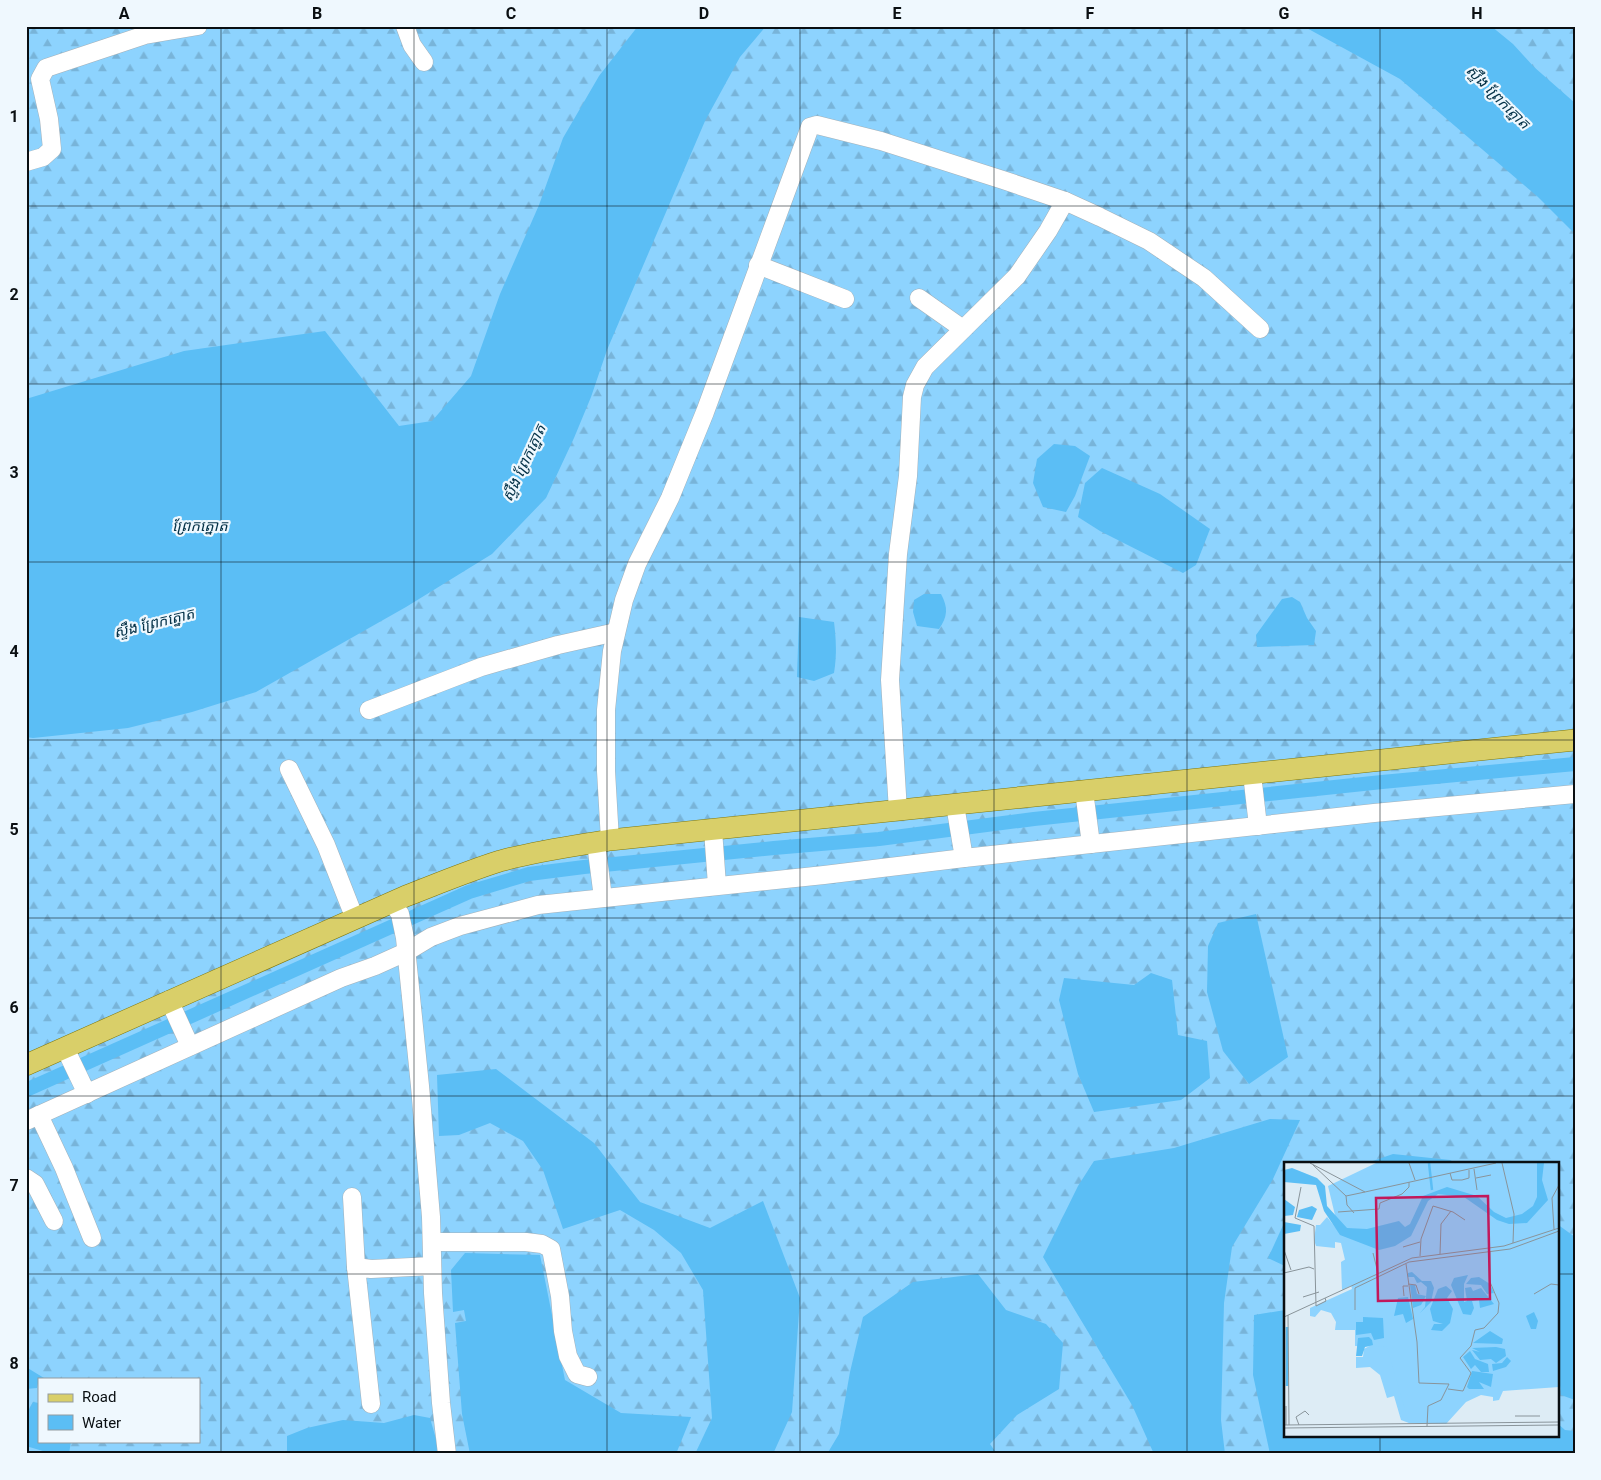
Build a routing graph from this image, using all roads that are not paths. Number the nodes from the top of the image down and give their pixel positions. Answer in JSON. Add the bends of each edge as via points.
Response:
{"nodes":[{"id":1,"x":198,"y":26,"type":"edge"},
{"id":2,"x":405,"y":26,"type":"edge"},
{"id":3,"x":145,"y":30,"type":"edge"},
{"id":4,"x":424,"y":62,"type":"dead end"},
{"id":5,"x":26,"y":162,"type":"edge"},
{"id":6,"x":1065,"y":201,"type":"junction"},
{"id":7,"x":758,"y":265,"type":"junction"},
{"id":8,"x":919,"y":298,"type":"dead end"},
{"id":9,"x":845,"y":299,"type":"dead end"},
{"id":10,"x":963,"y":329,"type":"junction"},
{"id":11,"x":1260,"y":329,"type":"dead end"},
{"id":12,"x":616,"y":632,"type":"junction"},
{"id":13,"x":369,"y":710,"type":"dead end"},
{"id":14,"x":1575,"y":740,"type":"edge"},
{"id":15,"x":288,"y":769,"type":"dead end"},
{"id":16,"x":1252,"y":774,"type":"junction"},
{"id":17,"x":1575,"y":794,"type":"edge"},
{"id":18,"x":1086,"y":801,"type":"junction"},
{"id":19,"x":955,"y":805,"type":"junction"},
{"id":20,"x":898,"y":811,"type":"junction"},
{"id":21,"x":1258,"y":826,"type":"junction"},
{"id":22,"x":714,"y":838,"type":"junction"},
{"id":23,"x":1090,"y":838,"type":"junction"},
{"id":24,"x":603,"y":841,"type":"junction"},
{"id":25,"x":964,"y":858,"type":"junction"},
{"id":26,"x":717,"y":879,"type":"junction"},
{"id":27,"x":603,"y":898,"type":"junction"},
{"id":28,"x":396,"y":908,"type":"junction"},
{"id":29,"x":355,"y":919,"type":"junction"},
{"id":30,"x":406,"y":945,"type":"junction"},
{"id":31,"x":169,"y":1000,"type":"junction"},
{"id":32,"x":190,"y":1046,"type":"junction"},
{"id":33,"x":69,"y":1055,"type":"junction"},
{"id":34,"x":26,"y":1065,"type":"edge"},
{"id":35,"x":85,"y":1090,"type":"junction"},
{"id":36,"x":32,"y":1118,"type":"edge"},
{"id":37,"x":26,"y":1178,"type":"edge"},
{"id":38,"x":352,"y":1196,"type":"dead end"},
{"id":39,"x":54,"y":1221,"type":"dead end"},
{"id":40,"x":92,"y":1238,"type":"dead end"},
{"id":41,"x":432,"y":1242,"type":"junction"},
{"id":42,"x":432,"y":1266,"type":"junction"},
{"id":43,"x":356,"y":1268,"type":"junction"},
{"id":44,"x":588,"y":1376,"type":"dead end"},
{"id":45,"x":371,"y":1404,"type":"dead end"},
{"id":46,"x":447,"y":1454,"type":"edge"}],
"edges":[{"from":1,"to":3,"type":"street"},
{"from":2,"to":4,"type":"street","via":[[412,45]]},
{"from":3,"to":5,"type":"street","via":[[46,68],[40,79],[52,149],[42,157]]},
{"from":6,"to":7,"type":"street","via":[[881,141],[817,125],[810,127],[806,135]]},
{"from":6,"to":10,"type":"street","via":[[1017,276]]},
{"from":6,"to":11,"type":"street","via":[[1149,241],[1204,278]]},
{"from":7,"to":9,"type":"street"},
{"from":7,"to":12,"type":"street","via":[[724,363],[670,498],[637,564]]},
{"from":8,"to":10,"type":"street"},
{"from":10,"to":20,"type":"street","via":[[925,367],[912,397],[890,680]]},
{"from":12,"to":13,"type":"street","via":[[482,667]]},
{"from":12,"to":24,"type":"street","via":[[606,710]]},
{"from":14,"to":16,"type":"main road"},
{"from":15,"to":29,"type":"street","via":[[326,845]]},
{"from":16,"to":18,"type":"main road"},
{"from":16,"to":21,"type":"street"},
{"from":17,"to":21,"type":"street"},
{"from":18,"to":19,"type":"main road"},
{"from":18,"to":23,"type":"street"},
{"from":19,"to":20,"type":"main road"},
{"from":19,"to":25,"type":"street"},
{"from":20,"to":22,"type":"main road"},
{"from":21,"to":23,"type":"street"},
{"from":22,"to":24,"type":"main road"},
{"from":22,"to":26,"type":"street"},
{"from":23,"to":25,"type":"street"},
{"from":24,"to":27,"type":"street"},
{"from":24,"to":28,"type":"main road","via":[[536,852],[467,872]]},
{"from":25,"to":26,"type":"street","via":[[824,875]]},
{"from":26,"to":27,"type":"street","via":[[654,894]]},
{"from":27,"to":30,"type":"street","via":[[538,905],[503,913]]},
{"from":28,"to":29,"type":"main road"},
{"from":28,"to":30,"type":"street"},
{"from":29,"to":31,"type":"main road"},
{"from":30,"to":32,"type":"street","via":[[375,966]]},
{"from":30,"to":41,"type":"street"},
{"from":31,"to":32,"type":"street"},
{"from":31,"to":33,"type":"main road"},
{"from":32,"to":35,"type":"street"},
{"from":33,"to":34,"type":"main road"},
{"from":33,"to":35,"type":"street"},
{"from":35,"to":36,"type":"street"},
{"from":36,"to":40,"type":"street","via":[[64,1168]]},
{"from":37,"to":39,"type":"street","via":[[35,1184]]},
{"from":38,"to":43,"type":"street"},
{"from":41,"to":42,"type":"street"},
{"from":41,"to":44,"type":"street","via":[[526,1242],[542,1244],[551,1250],[568,1356],[577,1374]]},
{"from":42,"to":43,"type":"street"},
{"from":42,"to":46,"type":"street"},
{"from":43,"to":45,"type":"street"}]}
